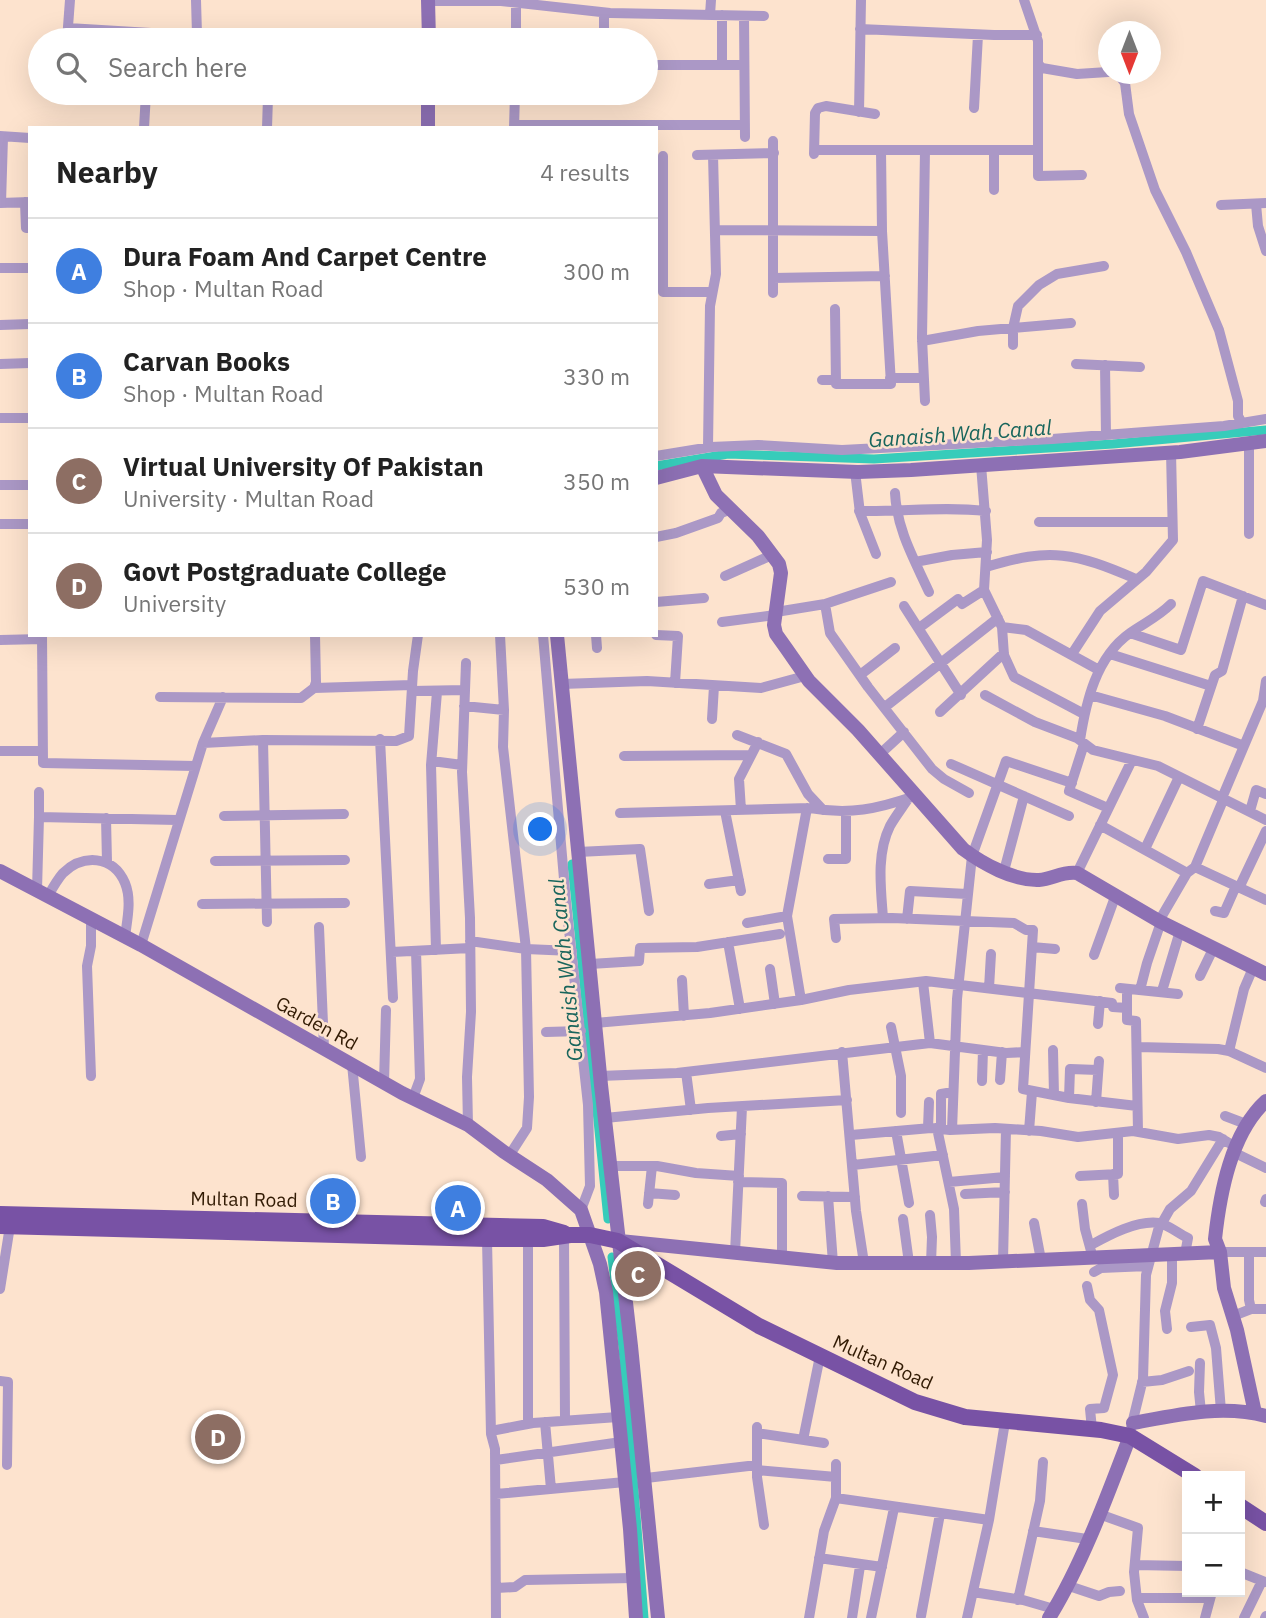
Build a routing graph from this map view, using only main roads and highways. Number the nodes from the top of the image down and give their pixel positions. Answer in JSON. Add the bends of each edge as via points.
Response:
{"nodes":[{"id":1,"x":3,"y":1222,"type":"edge"},
{"id":2,"x":567,"y":1235,"type":"junction"},
{"id":3,"x":1188,"y":1471,"type":"edge"},
{"id":4,"x":1245,"y":1512,"type":"edge"},
{"id":5,"x":1266,"y":1523,"type":"edge"}],
"edges":[{"from":1,"to":2,"type":"main road","name":"Multan Road","via":[[487,1239]]},
{"from":1,"to":2,"type":"main road","name":"Multan Road","via":[[543,1227]]},
{"from":2,"to":3,"type":"main road","name":"Multan Road","via":[[618,1241],[759,1326],[915,1402],[965,1417],[1131,1430]]},
{"from":4,"to":5,"type":"main road"}]}
